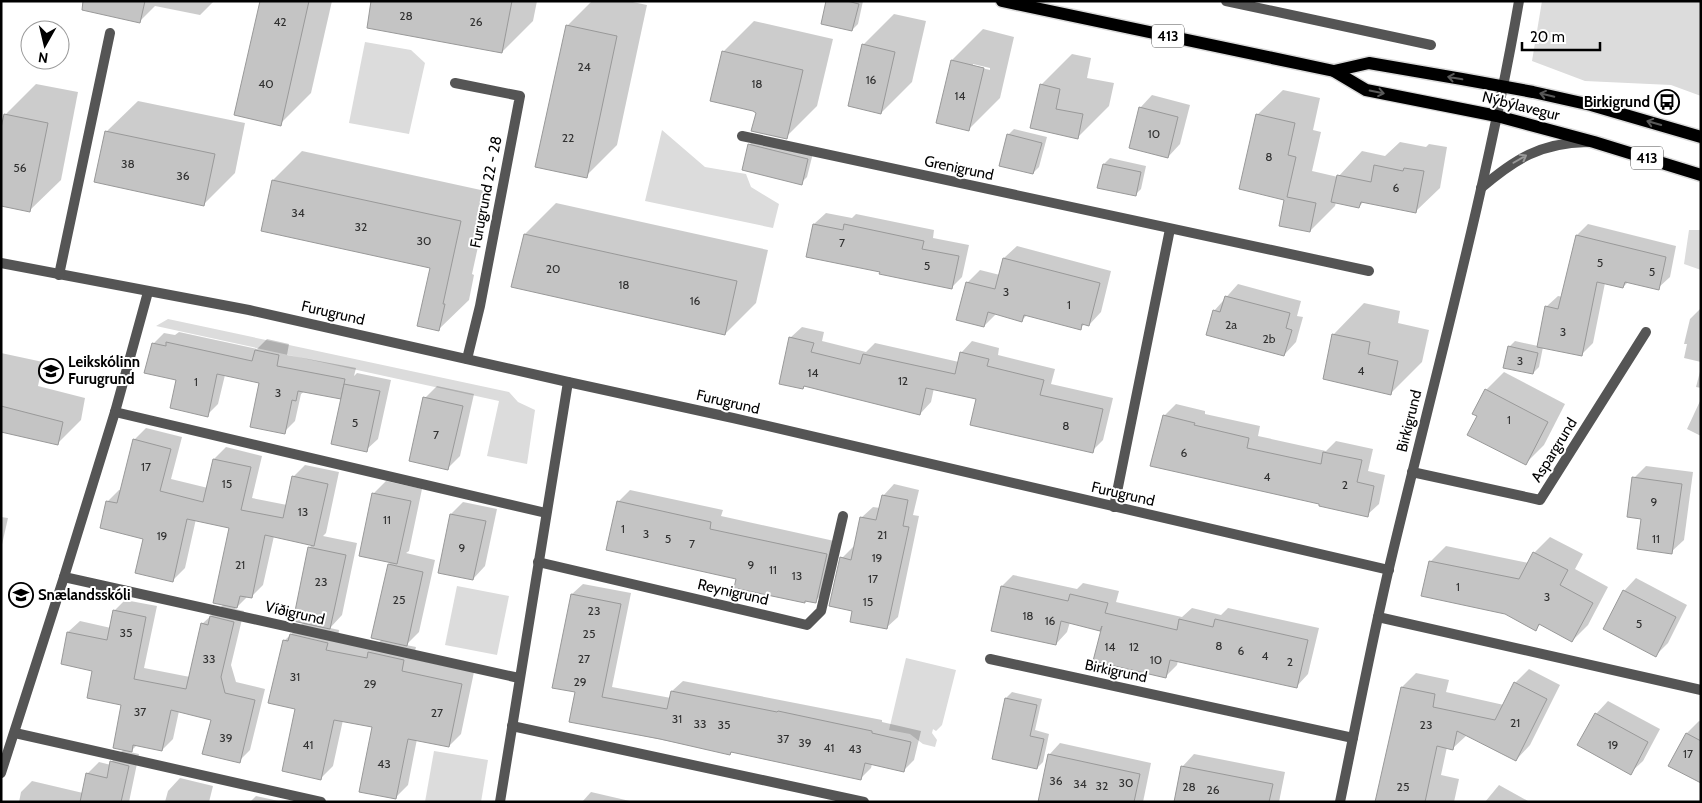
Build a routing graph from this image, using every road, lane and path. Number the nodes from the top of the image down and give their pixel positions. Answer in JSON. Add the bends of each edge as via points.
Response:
{"nodes":[{"id":1,"x":1002,"y":1,"type":"edge"},
{"id":2,"x":1226,"y":1,"type":"edge"},
{"id":3,"x":1520,"y":1,"type":"edge"},
{"id":4,"x":110,"y":33,"type":"dead end"},
{"id":5,"x":1431,"y":45,"type":"dead end"},
{"id":6,"x":1334,"y":71,"type":"junction"},
{"id":7,"x":455,"y":83,"type":"dead end"},
{"id":8,"x":1503,"y":86,"type":"junction"},
{"id":9,"x":1497,"y":116,"type":"junction"},
{"id":10,"x":742,"y":136,"type":"dead end"},
{"id":11,"x":1701,"y":137,"type":"edge"},
{"id":12,"x":1594,"y":142,"type":"junction"},
{"id":13,"x":1701,"y":175,"type":"edge"},
{"id":14,"x":1481,"y":188,"type":"junction"},
{"id":15,"x":1170,"y":229,"type":"junction"},
{"id":16,"x":1,"y":263,"type":"edge"},
{"id":17,"x":1369,"y":271,"type":"dead end"},
{"id":18,"x":59,"y":275,"type":"junction"},
{"id":19,"x":148,"y":292,"type":"junction"},
{"id":20,"x":1646,"y":332,"type":"dead end"},
{"id":21,"x":467,"y":360,"type":"junction"},
{"id":22,"x":568,"y":382,"type":"junction"},
{"id":23,"x":115,"y":412,"type":"junction"},
{"id":24,"x":1412,"y":472,"type":"junction"},
{"id":25,"x":1114,"y":507,"type":"junction"},
{"id":26,"x":546,"y":513,"type":"junction"},
{"id":27,"x":843,"y":516,"type":"dead end"},
{"id":28,"x":538,"y":562,"type":"junction"},
{"id":29,"x":1389,"y":570,"type":"junction"},
{"id":30,"x":64,"y":577,"type":"junction"},
{"id":31,"x":1378,"y":617,"type":"junction"},
{"id":32,"x":990,"y":659,"type":"dead end"},
{"id":33,"x":520,"y":678,"type":"junction"},
{"id":34,"x":1701,"y":690,"type":"edge"},
{"id":35,"x":512,"y":726,"type":"junction"},
{"id":36,"x":15,"y":733,"type":"junction"},
{"id":37,"x":1353,"y":738,"type":"junction"},
{"id":38,"x":1,"y":773,"type":"edge"},
{"id":39,"x":320,"y":802,"type":"edge"},
{"id":40,"x":500,"y":802,"type":"edge"},
{"id":41,"x":864,"y":802,"type":"edge"},
{"id":42,"x":1340,"y":802,"type":"edge"}],
"edges":[{"from":1,"to":6,"type":"main road","name":"Nýbýlavegur","number":"413"},
{"from":2,"to":5,"type":"street"},
{"from":3,"to":8,"type":"street","name":"Birkigrund"},
{"from":4,"to":18,"type":"street"},
{"from":8,"to":6,"type":"main road","name":"Nýbýlavegur","number":"413","one_way":true,"via":[[1369,63]]},
{"from":6,"to":9,"type":"main road","name":"Nýbýlavegur","number":"413","one_way":true,"via":[[1366,90]]},
{"from":7,"to":21,"type":"street","name":"Furugrund 22 - 28","via":[[520,96]]},
{"from":8,"to":9,"type":"street","name":"Birkigrund"},
{"from":11,"to":8,"type":"main road","name":"Nýbýlavegur","number":"413","one_way":true,"via":[[1591,105]]},
{"from":9,"to":12,"type":"main road","name":"Nýbýlavegur","number":"413"},
{"from":9,"to":14,"type":"street","name":"Birkigrund"},
{"from":10,"to":15,"type":"street","name":"Grenigrund"},
{"from":12,"to":13,"type":"main road","name":"Nýbýlavegur","number":"413"},
{"from":14,"to":12,"type":"street","one_way":true,"via":[[1518,159],[1536,151]]},
{"from":14,"to":24,"type":"street","name":"Birkigrund"},
{"from":15,"to":17,"type":"street","name":"Grenigrund"},
{"from":15,"to":25,"type":"street"},
{"from":16,"to":18,"type":"street","name":"Furugrund"},
{"from":18,"to":19,"type":"street","name":"Furugrund"},
{"from":19,"to":21,"type":"street","name":"Furugrund","via":[[249,310]]},
{"from":19,"to":23,"type":"street"},
{"from":20,"to":24,"type":"street","name":"Aspargrund","via":[[1540,500]]},
{"from":21,"to":22,"type":"street","name":"Furugrund"},
{"from":22,"to":25,"type":"street","name":"Furugrund"},
{"from":22,"to":26,"type":"street"},
{"from":23,"to":26,"type":"street"},
{"from":23,"to":30,"type":"street"},
{"from":24,"to":29,"type":"street","name":"Birkigrund"},
{"from":25,"to":29,"type":"street","name":"Furugrund"},
{"from":26,"to":28,"type":"street"},
{"from":27,"to":28,"type":"street","name":"Reynigrund","via":[[821,611],[807,625]]},
{"from":28,"to":33,"type":"street"},
{"from":29,"to":31,"type":"street","name":"Birkigrund"},
{"from":30,"to":33,"type":"street","name":"Víðigrund"},
{"from":30,"to":36,"type":"street"},
{"from":31,"to":34,"type":"street"},
{"from":31,"to":37,"type":"street","name":"Birkigrund"},
{"from":32,"to":37,"type":"street","name":"Birkigrund"},
{"from":33,"to":35,"type":"street"},
{"from":35,"to":40,"type":"street"},
{"from":35,"to":41,"type":"street"},
{"from":36,"to":38,"type":"street"},
{"from":36,"to":39,"type":"street"},
{"from":37,"to":42,"type":"street","name":"Birkigrund"}]}
